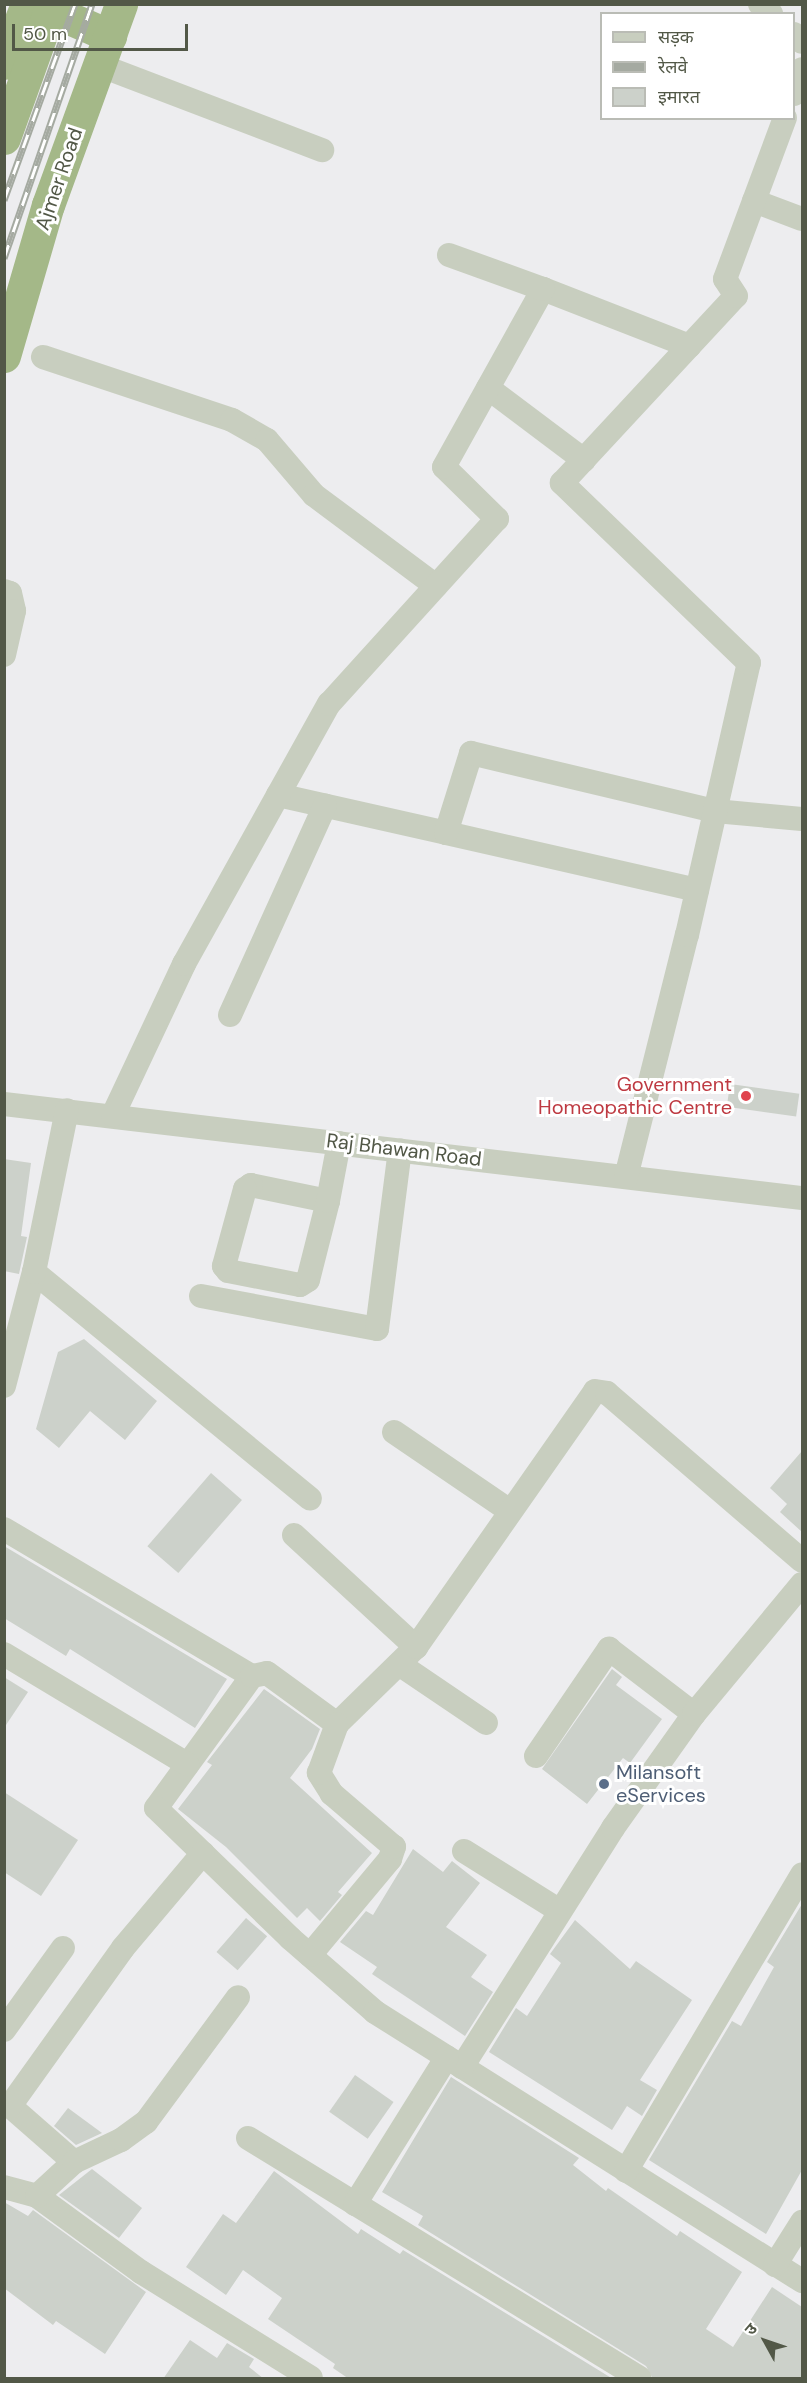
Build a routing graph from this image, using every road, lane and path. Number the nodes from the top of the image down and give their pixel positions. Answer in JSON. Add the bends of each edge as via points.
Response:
{"nodes":[{"id":1,"x":27,"y":4,"type":"edge"},
{"id":2,"x":37,"y":4,"type":"edge"},
{"id":3,"x":52,"y":4,"type":"edge"},
{"id":4,"x":102,"y":4,"type":"edge"},
{"id":5,"x":121,"y":4,"type":"edge"},
{"id":6,"x":7,"y":47,"type":"edge"},
{"id":7,"x":105,"y":51,"type":"junction"},
{"id":8,"x":802,"y":69,"type":"edge"},
{"id":9,"x":795,"y":91,"type":"edge"},
{"id":10,"x":783,"y":120,"type":"edge"},
{"id":11,"x":4,"y":138,"type":"edge"},
{"id":12,"x":322,"y":150,"type":"dead end"},
{"id":13,"x":754,"y":201,"type":"junction"},
{"id":14,"x":802,"y":219,"type":"edge"},
{"id":15,"x":448,"y":255,"type":"dead end"},
{"id":16,"x":4,"y":284,"type":"edge"},
{"id":17,"x":543,"y":289,"type":"junction"},
{"id":18,"x":689,"y":346,"type":"junction"},
{"id":19,"x":4,"y":356,"type":"edge"},
{"id":20,"x":43,"y":357,"type":"dead end"},
{"id":21,"x":488,"y":388,"type":"junction"},
{"id":22,"x":584,"y":460,"type":"junction"},
{"id":23,"x":436,"y":586,"type":"junction"},
{"id":24,"x":4,"y":591,"type":"edge"},
{"id":25,"x":4,"y":655,"type":"edge"},
{"id":26,"x":278,"y":795,"type":"junction"},
{"id":27,"x":326,"y":806,"type":"junction"},
{"id":28,"x":715,"y":811,"type":"junction"},
{"id":29,"x":802,"y":819,"type":"edge"},
{"id":30,"x":446,"y":833,"type":"junction"},
{"id":31,"x":697,"y":890,"type":"junction"},
{"id":32,"x":230,"y":1015,"type":"dead end"},
{"id":33,"x":4,"y":1104,"type":"edge"},
{"id":34,"x":67,"y":1110,"type":"junction"},
{"id":35,"x":113,"y":1115,"type":"junction"},
{"id":36,"x":339,"y":1143,"type":"junction"},
{"id":37,"x":400,"y":1150,"type":"junction"},
{"id":38,"x":626,"y":1177,"type":"junction"},
{"id":39,"x":802,"y":1198,"type":"edge"},
{"id":40,"x":328,"y":1202,"type":"junction"},
{"id":41,"x":34,"y":1272,"type":"junction"},
{"id":42,"x":201,"y":1296,"type":"dead end"},
{"id":43,"x":4,"y":1386,"type":"edge"},
{"id":44,"x":394,"y":1432,"type":"dead end"},
{"id":45,"x":310,"y":1498,"type":"dead end"},
{"id":46,"x":510,"y":1511,"type":"junction"},
{"id":47,"x":4,"y":1529,"type":"edge"},
{"id":48,"x":294,"y":1535,"type":"dead end"},
{"id":49,"x":802,"y":1561,"type":"edge"},
{"id":50,"x":802,"y":1584,"type":"edge"},
{"id":51,"x":4,"y":1654,"type":"edge"},
{"id":52,"x":408,"y":1656,"type":"junction"},
{"id":53,"x":252,"y":1676,"type":"junction"},
{"id":54,"x":694,"y":1714,"type":"junction"},
{"id":55,"x":486,"y":1723,"type":"dead end"},
{"id":56,"x":337,"y":1724,"type":"junction"},
{"id":57,"x":536,"y":1756,"type":"dead end"},
{"id":58,"x":187,"y":1764,"type":"junction"},
{"id":59,"x":464,"y":1851,"type":"dead end"},
{"id":60,"x":203,"y":1853,"type":"junction"},
{"id":61,"x":802,"y":1874,"type":"edge"},
{"id":62,"x":560,"y":1911,"type":"junction"},
{"id":63,"x":63,"y":1948,"type":"dead end"},
{"id":64,"x":310,"y":1955,"type":"junction"},
{"id":65,"x":238,"y":1997,"type":"dead end"},
{"id":66,"x":4,"y":2030,"type":"edge"},
{"id":67,"x":454,"y":2062,"type":"junction"},
{"id":68,"x":8,"y":2105,"type":"edge"},
{"id":69,"x":248,"y":2138,"type":"dead end"},
{"id":70,"x":74,"y":2162,"type":"junction"},
{"id":71,"x":626,"y":2171,"type":"junction"},
{"id":72,"x":4,"y":2187,"type":"edge"},
{"id":73,"x":37,"y":2196,"type":"junction"},
{"id":74,"x":355,"y":2204,"type":"junction"},
{"id":75,"x":802,"y":2222,"type":"edge"},
{"id":76,"x":776,"y":2265,"type":"junction"},
{"id":77,"x":802,"y":2281,"type":"edge"},
{"id":78,"x":311,"y":2379,"type":"edge"},
{"id":79,"x":639,"y":2379,"type":"edge"}],
"edges":[{"from":1,"to":6,"type":"highway"},
{"from":2,"to":7,"type":"highway"},
{"from":3,"to":11,"type":"highway"},
{"from":4,"to":16,"type":"highway"},
{"from":5,"to":7,"type":"highway","name":"Ajmer Road"},
{"from":7,"to":12,"type":"street"},
{"from":7,"to":19,"type":"highway","name":"Ajmer Road","via":[[48,205]]},
{"from":8,"to":9,"type":"street"},
{"from":10,"to":13,"type":"street"},
{"from":13,"to":14,"type":"street"},
{"from":13,"to":18,"type":"street","via":[[725,279],[736,296]]},
{"from":15,"to":17,"type":"street"},
{"from":17,"to":18,"type":"street"},
{"from":17,"to":21,"type":"street"},
{"from":18,"to":22,"type":"street"},
{"from":20,"to":23,"type":"street","via":[[232,420],[267,440],[314,495]]},
{"from":21,"to":22,"type":"street"},
{"from":21,"to":23,"type":"street","via":[[444,467],[497,519]]},
{"from":22,"to":28,"type":"street","via":[[562,483],[749,663]]},
{"from":23,"to":26,"type":"street","via":[[329,704]]},
{"from":24,"to":25,"type":"street","via":[[10,592],[14,611]]},
{"from":26,"to":27,"type":"street"},
{"from":26,"to":35,"type":"street","via":[[184,964]]},
{"from":27,"to":30,"type":"street"},
{"from":27,"to":32,"type":"street"},
{"from":28,"to":29,"type":"street"},
{"from":28,"to":30,"type":"street","via":[[471,753]]},
{"from":28,"to":31,"type":"street"},
{"from":30,"to":31,"type":"street"},
{"from":31,"to":38,"type":"street"},
{"from":33,"to":34,"type":"street","name":"Raj Bhawan Road"},
{"from":34,"to":35,"type":"street","name":"Raj Bhawan Road"},
{"from":34,"to":41,"type":"street"},
{"from":35,"to":36,"type":"street","name":"Raj Bhawan Road"},
{"from":36,"to":37,"type":"street","name":"Raj Bhawan Road"},
{"from":36,"to":40,"type":"street"},
{"from":37,"to":38,"type":"street","name":"Raj Bhawan Road"},
{"from":37,"to":42,"type":"street","via":[[377,1329]]},
{"from":38,"to":39,"type":"street","name":"Raj Bhawan Road"},
{"from":40,"to":40,"type":"street","via":[[304,1283],[228,1270],[224,1266],[246,1189],[251,1185]]},
{"from":41,"to":43,"type":"street"},
{"from":41,"to":45,"type":"street"},
{"from":44,"to":46,"type":"street"},
{"from":46,"to":49,"type":"street","via":[[595,1391],[607,1393]]},
{"from":46,"to":52,"type":"street"},
{"from":47,"to":53,"type":"street"},
{"from":48,"to":52,"type":"street"},
{"from":50,"to":54,"type":"street"},
{"from":51,"to":58,"type":"street"},
{"from":52,"to":55,"type":"street"},
{"from":52,"to":56,"type":"street"},
{"from":53,"to":56,"type":"street","via":[[267,1673]]},
{"from":53,"to":58,"type":"street"},
{"from":54,"to":57,"type":"street","via":[[609,1649]]},
{"from":54,"to":62,"type":"street"},
{"from":56,"to":64,"type":"street","via":[[319,1773],[332,1794],[394,1847],[390,1859]]},
{"from":58,"to":60,"type":"street","via":[[156,1808]]},
{"from":59,"to":62,"type":"street"},
{"from":60,"to":64,"type":"street"},
{"from":60,"to":68,"type":"street","via":[[123,1948]]},
{"from":61,"to":71,"type":"street"},
{"from":62,"to":67,"type":"street"},
{"from":63,"to":66,"type":"street"},
{"from":64,"to":67,"type":"street","via":[[375,2012]]},
{"from":65,"to":70,"type":"street","via":[[146,2122],[121,2140]]},
{"from":67,"to":71,"type":"street"},
{"from":67,"to":74,"type":"street"},
{"from":68,"to":70,"type":"street"},
{"from":69,"to":74,"type":"street"},
{"from":70,"to":73,"type":"street"},
{"from":71,"to":76,"type":"street"},
{"from":72,"to":73,"type":"street"},
{"from":73,"to":78,"type":"street","via":[[141,2272]]},
{"from":74,"to":79,"type":"street"},
{"from":75,"to":76,"type":"street"},
{"from":76,"to":77,"type":"street"}]}
